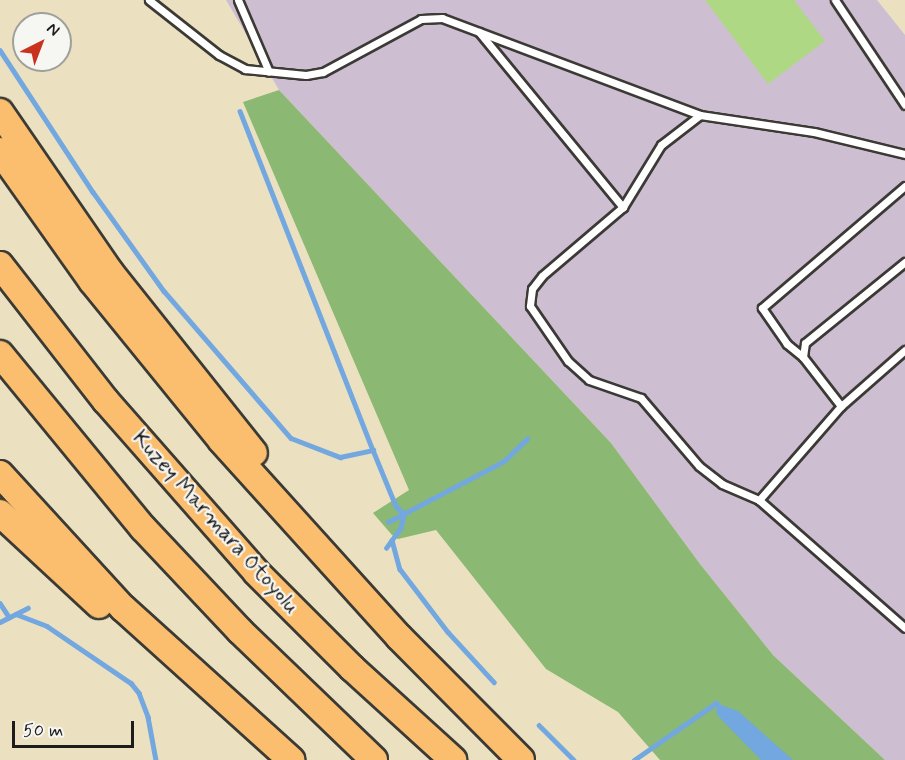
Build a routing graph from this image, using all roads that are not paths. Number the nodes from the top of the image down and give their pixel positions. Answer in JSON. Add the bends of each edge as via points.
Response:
{"nodes":[{"id":1,"x":149,"y":0,"type":"edge"},
{"id":2,"x":238,"y":0,"type":"edge"},
{"id":3,"x":835,"y":0,"type":"edge"},
{"id":4,"x":477,"y":30,"type":"junction"},
{"id":5,"x":268,"y":72,"type":"junction"},
{"id":6,"x":905,"y":105,"type":"edge"},
{"id":7,"x":0,"y":112,"type":"edge"},
{"id":8,"x":700,"y":115,"type":"junction"},
{"id":9,"x":0,"y":151,"type":"edge"},
{"id":10,"x":905,"y":154,"type":"edge"},
{"id":11,"x":905,"y":186,"type":"edge"},
{"id":12,"x":623,"y":207,"type":"junction"},
{"id":13,"x":905,"y":262,"type":"edge"},
{"id":14,"x":0,"y":264,"type":"edge"},
{"id":15,"x":905,"y":350,"type":"edge"},
{"id":16,"x":0,"y":354,"type":"edge"},
{"id":17,"x":803,"y":357,"type":"junction"},
{"id":18,"x":841,"y":406,"type":"junction"},
{"id":19,"x":0,"y":474,"type":"edge"},
{"id":20,"x":759,"y":500,"type":"junction"},
{"id":21,"x":0,"y":513,"type":"edge"},
{"id":22,"x":343,"y":578,"type":"junction"},
{"id":23,"x":905,"y":628,"type":"edge"},
{"id":24,"x":273,"y":760,"type":"edge"},
{"id":25,"x":291,"y":760,"type":"edge"},
{"id":26,"x":374,"y":760,"type":"edge"},
{"id":27,"x":453,"y":760,"type":"edge"},
{"id":28,"x":521,"y":760,"type":"edge"}],
"edges":[{"from":1,"to":5,"type":"lane","via":[[219,55],[245,69]]},
{"from":2,"to":5,"type":"lane"},
{"from":3,"to":6,"type":"lane"},
{"from":4,"to":5,"type":"lane","via":[[442,18],[421,19],[323,72]]},
{"from":4,"to":8,"type":"lane"},
{"from":4,"to":12,"type":"lane"},
{"from":7,"to":22,"type":"highway","via":[[110,272],[284,491]]},
{"from":8,"to":10,"type":"lane","via":[[814,132]]},
{"from":8,"to":12,"type":"lane","via":[[661,145]]},
{"from":9,"to":22,"type":"highway","via":[[140,342]]},
{"from":11,"to":17,"type":"lane","via":[[762,308],[787,344]]},
{"from":12,"to":20,"type":"lane","via":[[542,276],[532,289],[530,306],[568,361],[589,380],[641,398],[699,466],[722,484]]},
{"from":13,"to":17,"type":"lane","via":[[814,333],[805,343]]},
{"from":14,"to":27,"type":"highway","name":"Kuzey Marmara Otoyolu","via":[[54,337],[184,493],[344,660]]},
{"from":15,"to":18,"type":"lane"},
{"from":16,"to":26,"type":"highway","via":[[143,528],[248,639]]},
{"from":17,"to":18,"type":"lane"},
{"from":18,"to":20,"type":"lane"},
{"from":19,"to":25,"type":"highway","via":[[123,608]]},
{"from":20,"to":23,"type":"lane"},
{"from":21,"to":24,"type":"highway","via":[[148,651]]},
{"from":22,"to":28,"type":"highway"}]}
